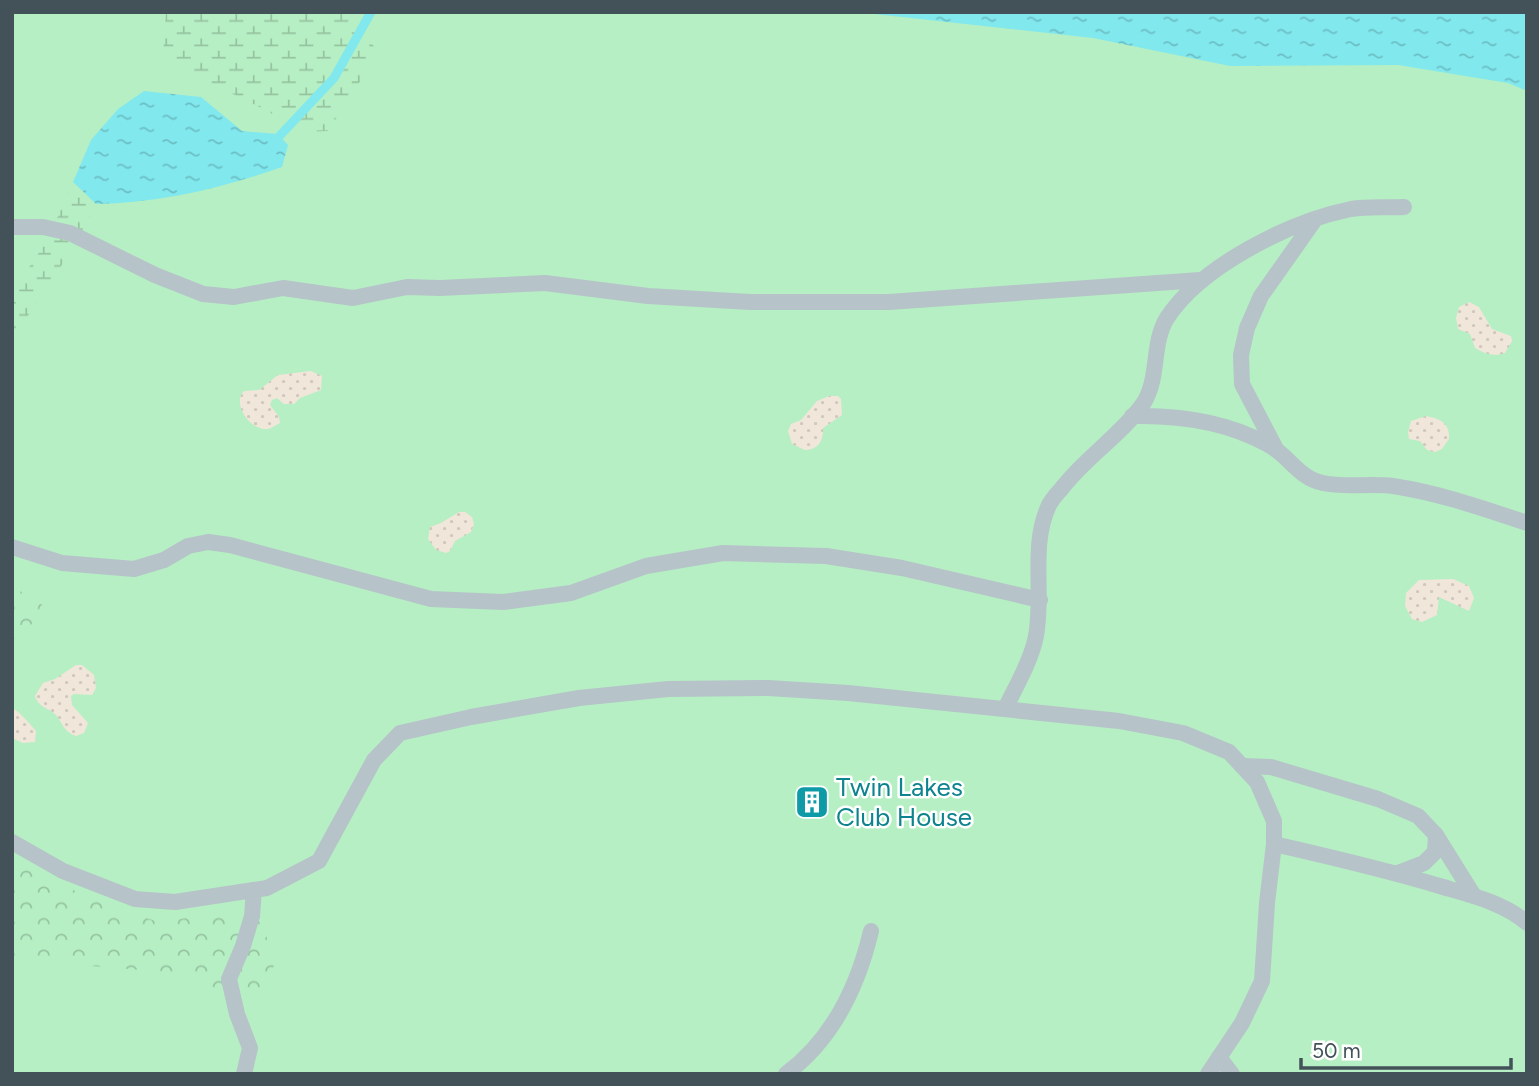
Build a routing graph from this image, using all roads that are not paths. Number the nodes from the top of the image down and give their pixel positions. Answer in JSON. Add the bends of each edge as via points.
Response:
{"nodes":[{"id":1,"x":1404,"y":207,"type":"dead end"},
{"id":2,"x":1314,"y":221,"type":"junction"},
{"id":3,"x":12,"y":228,"type":"edge"},
{"id":4,"x":1200,"y":280,"type":"junction"},
{"id":5,"x":1132,"y":416,"type":"junction"},
{"id":6,"x":1276,"y":450,"type":"junction"},
{"id":7,"x":1527,"y":523,"type":"edge"},
{"id":8,"x":12,"y":547,"type":"edge"},
{"id":9,"x":1040,"y":600,"type":"junction"},
{"id":10,"x":1005,"y":709,"type":"junction"},
{"id":11,"x":1242,"y":766,"type":"junction"},
{"id":12,"x":1436,"y":835,"type":"junction"},
{"id":13,"x":12,"y":842,"type":"edge"},
{"id":14,"x":1274,"y":844,"type":"junction"},
{"id":15,"x":1398,"y":873,"type":"junction"},
{"id":16,"x":254,"y":890,"type":"junction"},
{"id":17,"x":1474,"y":897,"type":"junction"},
{"id":18,"x":1527,"y":923,"type":"edge"},
{"id":19,"x":871,"y":930,"type":"dead end"},
{"id":20,"x":1219,"y":1057,"type":"junction"},
{"id":21,"x":244,"y":1074,"type":"edge"},
{"id":22,"x":786,"y":1074,"type":"edge"},
{"id":23,"x":1208,"y":1074,"type":"edge"},
{"id":24,"x":1232,"y":1074,"type":"edge"}],
"edges":[{"from":1,"to":2,"type":"lane","via":[[1352,209]]},
{"from":2,"to":4,"type":"lane","via":[[1244,251]]},
{"from":2,"to":6,"type":"lane","via":[[1261,296],[1241,355],[1242,384]]},
{"from":3,"to":4,"type":"lane","via":[[43,227],[70,233],[203,294],[234,297],[283,288],[353,298],[407,287],[545,283],[750,302],[889,302]]},
{"from":4,"to":5,"type":"lane","via":[[1167,318],[1157,340],[1155,373],[1144,402]]},
{"from":5,"to":6,"type":"lane","via":[[1200,421]]},
{"from":5,"to":9,"type":"lane","via":[[1079,467],[1049,504],[1039,545]]},
{"from":6,"to":7,"type":"lane","via":[[1304,477],[1324,484],[1390,486],[1456,499]]},
{"from":8,"to":9,"type":"lane","via":[[62,563],[134,569],[208,542],[431,598],[503,602],[571,593],[646,566],[723,553],[826,556],[902,568]]},
{"from":9,"to":10,"type":"lane","via":[[1036,638]]},
{"from":10,"to":11,"type":"lane","via":[[1183,733],[1229,752]]},
{"from":10,"to":16,"type":"lane","via":[[768,688],[668,689],[579,698],[400,733],[374,760],[319,861]]},
{"from":11,"to":12,"type":"lane","via":[[1271,767],[1378,799],[1418,816]]},
{"from":11,"to":14,"type":"lane","via":[[1257,782],[1274,821]]},
{"from":12,"to":15,"type":"lane","via":[[1435,852],[1424,863]]},
{"from":12,"to":17,"type":"lane"},
{"from":13,"to":16,"type":"lane","via":[[63,871],[135,899],[175,902]]},
{"from":14,"to":15,"type":"lane"},
{"from":14,"to":20,"type":"lane","via":[[1262,981]]},
{"from":15,"to":17,"type":"lane"},
{"from":16,"to":21,"type":"lane","via":[[252,916],[229,979],[250,1048]]},
{"from":17,"to":18,"type":"lane","via":[[1514,912]]},
{"from":19,"to":22,"type":"lane","via":[[845,1003],[826,1035]]},
{"from":20,"to":23,"type":"lane"},
{"from":20,"to":24,"type":"lane"}]}
